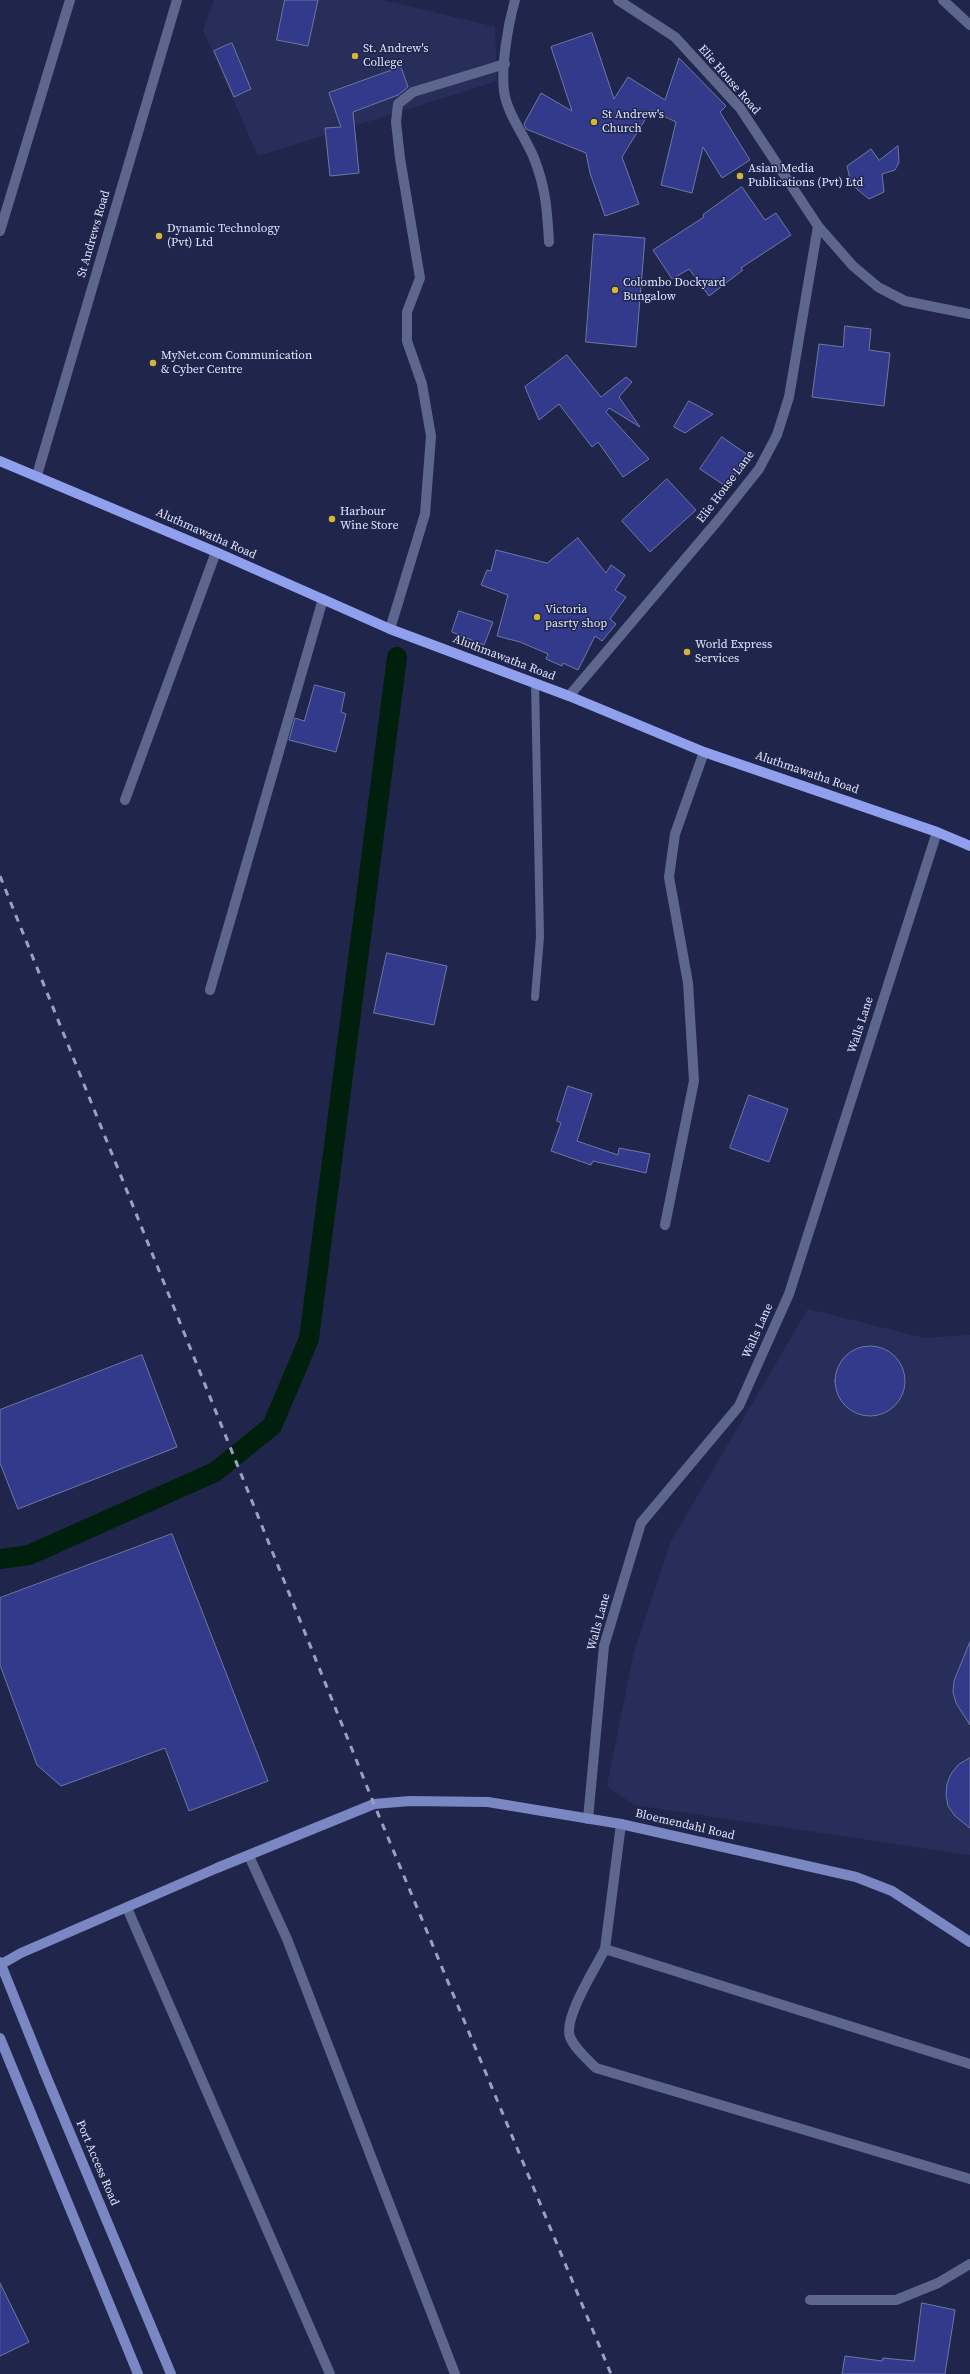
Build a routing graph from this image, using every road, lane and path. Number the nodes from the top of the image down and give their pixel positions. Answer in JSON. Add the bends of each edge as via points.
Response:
{"nodes":[{"id":1,"x":70,"y":0,"type":"edge"},
{"id":2,"x":177,"y":0,"type":"edge"},
{"id":3,"x":515,"y":0,"type":"edge"},
{"id":4,"x":618,"y":0,"type":"edge"},
{"id":5,"x":943,"y":0,"type":"edge"},
{"id":6,"x":970,"y":25,"type":"edge"},
{"id":7,"x":505,"y":64,"type":"junction"},
{"id":8,"x":818,"y":226,"type":"junction"},
{"id":9,"x":0,"y":231,"type":"edge"},
{"id":10,"x":549,"y":242,"type":"dead end"},
{"id":11,"x":970,"y":314,"type":"edge"},
{"id":12,"x":0,"y":461,"type":"edge"},
{"id":13,"x":37,"y":475,"type":"junction"},
{"id":14,"x":216,"y":552,"type":"junction"},
{"id":15,"x":323,"y":599,"type":"junction"},
{"id":16,"x":390,"y":629,"type":"junction"},
{"id":17,"x":535,"y":683,"type":"junction"},
{"id":18,"x":568,"y":696,"type":"junction"},
{"id":19,"x":704,"y":752,"type":"junction"},
{"id":20,"x":126,"y":800,"type":"dead end"},
{"id":21,"x":937,"y":832,"type":"junction"},
{"id":22,"x":970,"y":846,"type":"edge"},
{"id":23,"x":210,"y":990,"type":"dead end"},
{"id":24,"x":535,"y":997,"type":"dead end"},
{"id":25,"x":665,"y":1225,"type":"dead end"},
{"id":26,"x":588,"y":1819,"type":"junction"},
{"id":27,"x":621,"y":1824,"type":"junction"},
{"id":28,"x":248,"y":1856,"type":"junction"},
{"id":29,"x":127,"y":1908,"type":"junction"},
{"id":30,"x":970,"y":1942,"type":"edge"},
{"id":31,"x":605,"y":1949,"type":"junction"},
{"id":32,"x":0,"y":1964,"type":"edge"},
{"id":33,"x":0,"y":2038,"type":"edge"},
{"id":34,"x":970,"y":2064,"type":"edge"},
{"id":35,"x":970,"y":2179,"type":"edge"},
{"id":36,"x":970,"y":2264,"type":"edge"},
{"id":37,"x":810,"y":2300,"type":"dead end"},
{"id":38,"x":138,"y":2374,"type":"edge"},
{"id":39,"x":171,"y":2374,"type":"edge"},
{"id":40,"x":330,"y":2374,"type":"edge"},
{"id":41,"x":455,"y":2374,"type":"edge"}],
"edges":[{"from":1,"to":9,"type":"street"},
{"from":2,"to":13,"type":"street","name":"St Andrews Road"},
{"from":3,"to":7,"type":"street","via":[[510,17]]},
{"from":4,"to":8,"type":"street","name":"Elie House Road","via":[[675,37],[740,108]]},
{"from":5,"to":6,"type":"street"},
{"from":7,"to":10,"type":"street","via":[[504,92],[545,191]]},
{"from":7,"to":16,"type":"street","via":[[413,92],[398,104],[396,122],[400,158],[420,278],[408,312],[407,341],[422,384],[431,436],[425,514]]},
{"from":8,"to":11,"type":"street","name":"Elie House Road","via":[[853,266],[878,287],[905,301]]},
{"from":8,"to":18,"type":"street","name":"Elie House Lane","via":[[789,397],[778,435],[759,469],[725,512]]},
{"from":12,"to":13,"type":"main road","name":"Aluthmawatha Road"},
{"from":13,"to":14,"type":"main road","name":"Aluthmawatha Road"},
{"from":14,"to":15,"type":"main road","name":"Aluthmawatha Road"},
{"from":14,"to":20,"type":"street"},
{"from":15,"to":16,"type":"main road","name":"Aluthmawatha Road"},
{"from":15,"to":23,"type":"street"},
{"from":16,"to":17,"type":"main road","name":"Aluthmawatha Road"},
{"from":17,"to":18,"type":"main road","name":"Aluthmawatha Road"},
{"from":17,"to":24,"type":"lane","via":[[540,937]]},
{"from":18,"to":19,"type":"main road","name":"Aluthmawatha Road"},
{"from":19,"to":21,"type":"main road","name":"Aluthmawatha Road"},
{"from":19,"to":25,"type":"street","via":[[676,834],[669,877],[688,983],[694,1081]]},
{"from":21,"to":22,"type":"main road","name":"Aluthmawatha Road"},
{"from":21,"to":26,"type":"street","name":"Walls Lane","via":[[789,1294],[739,1406],[641,1523],[604,1646]]},
{"from":26,"to":27,"type":"main road","name":"Bloemendahl Road"},
{"from":26,"to":28,"type":"main road","name":"Bloemendahl Road","via":[[488,1802],[410,1801],[374,1804]]},
{"from":27,"to":30,"type":"main road","name":"Bloemendahl Road","via":[[856,1877],[892,1891]]},
{"from":27,"to":31,"type":"street"},
{"from":28,"to":29,"type":"main road","name":"Bloemendahl Road"},
{"from":28,"to":41,"type":"street","via":[[288,1939]]},
{"from":29,"to":32,"type":"main road","name":"Bloemendahl Road"},
{"from":29,"to":40,"type":"street"},
{"from":31,"to":34,"type":"street"},
{"from":31,"to":35,"type":"street","via":[[571,2015],[570,2036],[596,2068]]},
{"from":32,"to":39,"type":"main road","name":"Port Access Road","bridge":true},
{"from":33,"to":38,"type":"main road"},
{"from":36,"to":37,"type":"street","via":[[938,2283],[896,2300]]}]}
